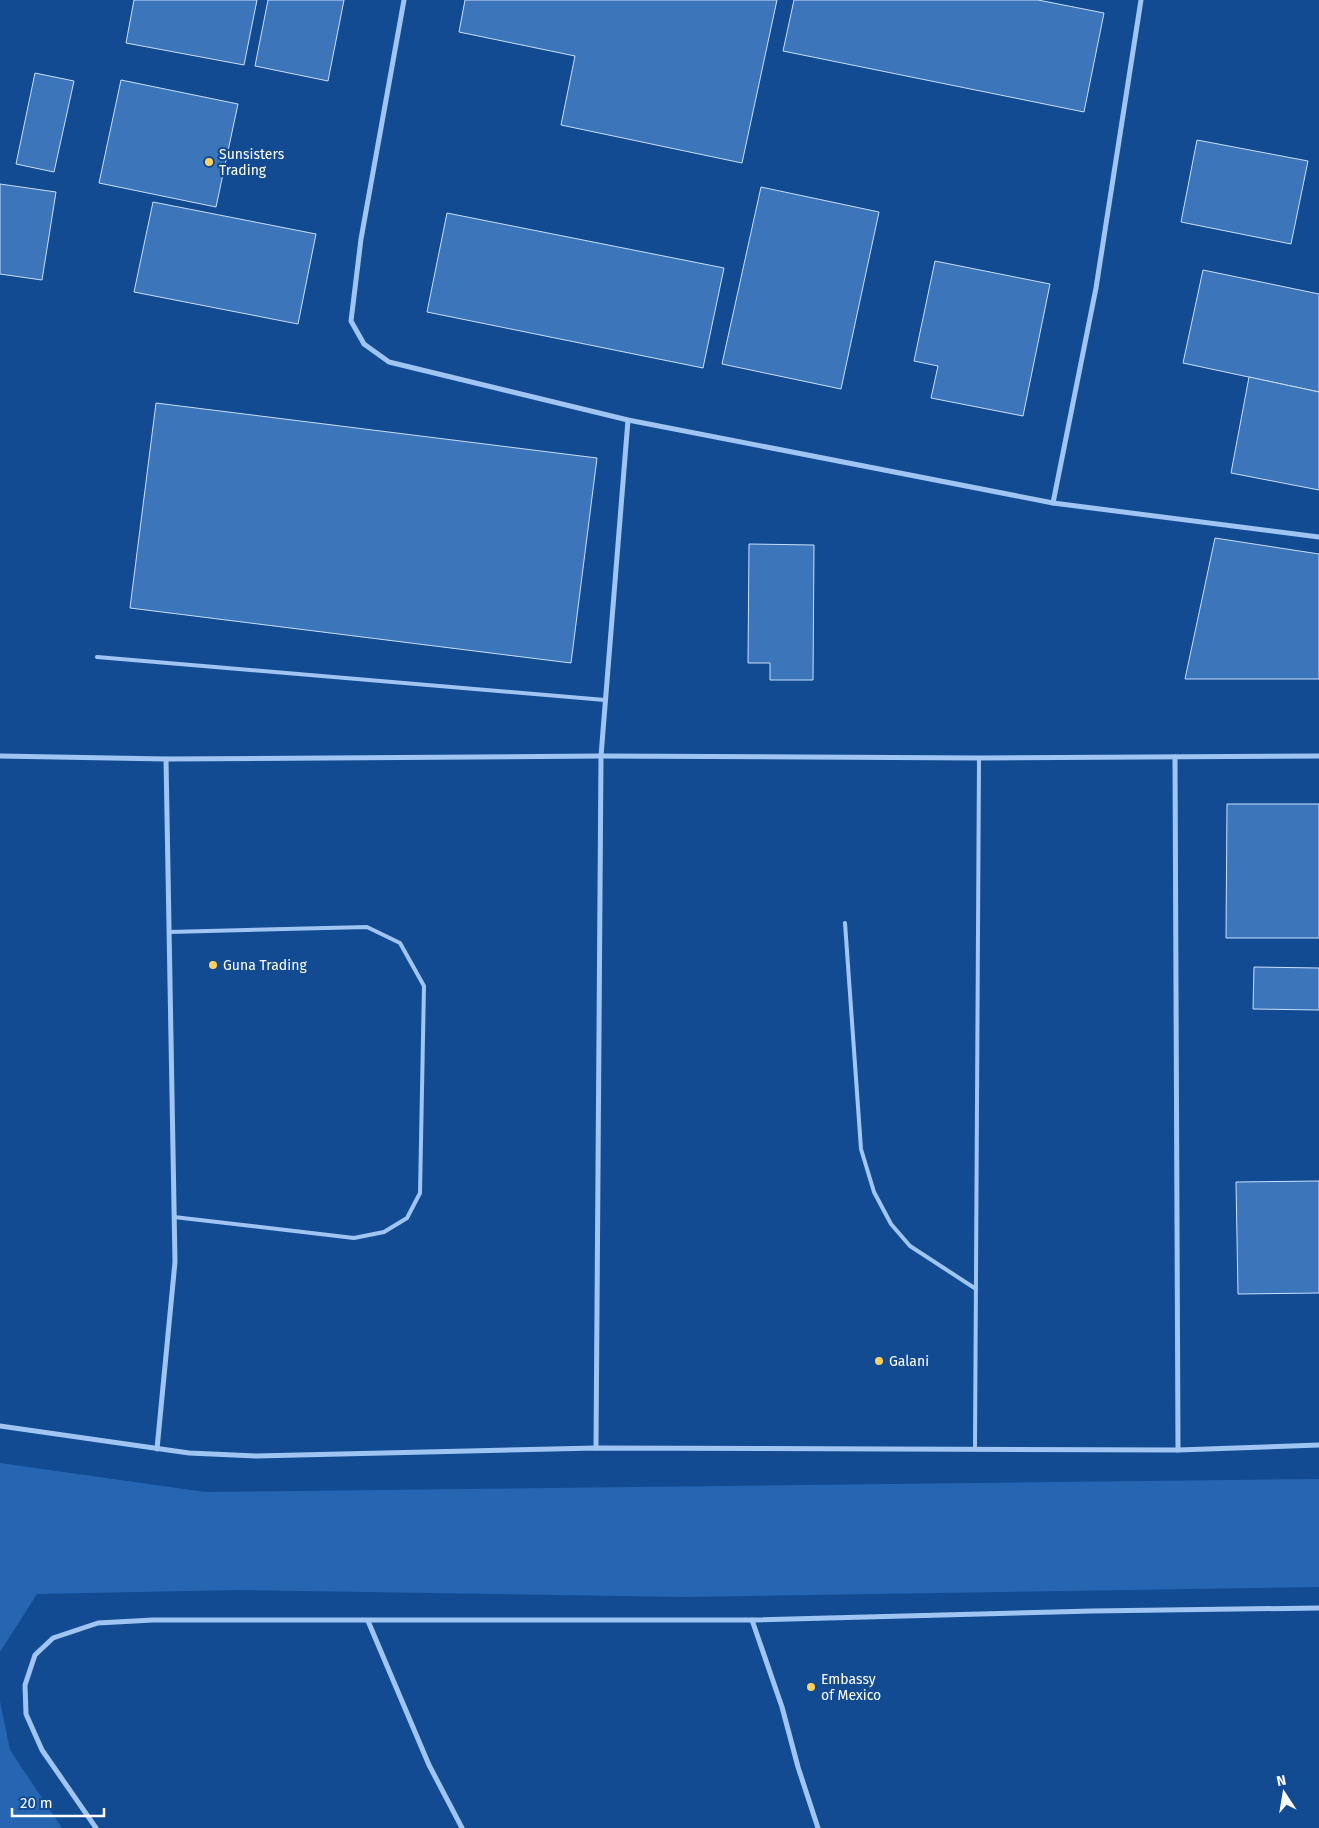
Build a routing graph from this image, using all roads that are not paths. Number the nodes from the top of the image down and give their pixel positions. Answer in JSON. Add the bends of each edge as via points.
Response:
{"nodes":[{"id":1,"x":404,"y":0,"type":"edge"},
{"id":2,"x":1141,"y":0,"type":"edge"},
{"id":3,"x":628,"y":420,"type":"junction"},
{"id":4,"x":1053,"y":503,"type":"junction"},
{"id":5,"x":1319,"y":537,"type":"edge"},
{"id":6,"x":97,"y":657,"type":"dead end"},
{"id":7,"x":605,"y":700,"type":"junction"},
{"id":8,"x":0,"y":756,"type":"edge"},
{"id":9,"x":601,"y":756,"type":"junction"},
{"id":10,"x":1319,"y":756,"type":"edge"},
{"id":11,"x":1175,"y":757,"type":"junction"},
{"id":12,"x":979,"y":758,"type":"junction"},
{"id":13,"x":166,"y":760,"type":"junction"},
{"id":14,"x":845,"y":923,"type":"dead end"},
{"id":15,"x":169,"y":932,"type":"junction"},
{"id":16,"x":174,"y":1217,"type":"junction"},
{"id":17,"x":976,"y":1289,"type":"junction"},
{"id":18,"x":0,"y":1426,"type":"edge"},
{"id":19,"x":1319,"y":1445,"type":"edge"},
{"id":20,"x":596,"y":1448,"type":"junction"},
{"id":21,"x":975,"y":1448,"type":"junction"},
{"id":22,"x":157,"y":1449,"type":"junction"},
{"id":23,"x":1178,"y":1450,"type":"junction"},
{"id":24,"x":1319,"y":1608,"type":"edge"},
{"id":25,"x":752,"y":1620,"type":"junction"},
{"id":26,"x":368,"y":1621,"type":"junction"},
{"id":27,"x":96,"y":1828,"type":"edge"},
{"id":28,"x":462,"y":1828,"type":"edge"},
{"id":29,"x":818,"y":1828,"type":"edge"}],
"edges":[{"from":1,"to":3,"type":"street","via":[[361,239],[351,321],[364,344],[389,362]]},
{"from":2,"to":4,"type":"street","via":[[1096,288]]},
{"from":3,"to":4,"type":"street"},
{"from":3,"to":7,"type":"street"},
{"from":4,"to":5,"type":"street"},
{"from":6,"to":7,"type":"lane"},
{"from":7,"to":9,"type":"street"},
{"from":8,"to":13,"type":"street"},
{"from":9,"to":12,"type":"street"},
{"from":9,"to":13,"type":"street"},
{"from":9,"to":20,"type":"street"},
{"from":10,"to":11,"type":"street"},
{"from":11,"to":12,"type":"street"},
{"from":11,"to":23,"type":"street"},
{"from":12,"to":17,"type":"lane"},
{"from":13,"to":15,"type":"street"},
{"from":14,"to":17,"type":"lane","via":[[861,1149],[874,1192],[891,1224],[910,1246]]},
{"from":15,"to":16,"type":"street"},
{"from":15,"to":16,"type":"lane","via":[[367,927],[400,943],[424,986],[420,1193],[407,1218],[384,1232],[354,1238]]},
{"from":16,"to":22,"type":"street","via":[[175,1262]]},
{"from":17,"to":21,"type":"lane"},
{"from":18,"to":22,"type":"street"},
{"from":19,"to":23,"type":"street"},
{"from":20,"to":21,"type":"street"},
{"from":20,"to":22,"type":"street","via":[[256,1456]]},
{"from":21,"to":23,"type":"street"},
{"from":24,"to":25,"type":"street"},
{"from":25,"to":26,"type":"street"},
{"from":25,"to":29,"type":"street"},
{"from":26,"to":27,"type":"street","via":[[153,1620],[98,1623],[53,1638],[35,1655],[25,1685],[26,1714],[42,1750]]},
{"from":26,"to":28,"type":"street","via":[[429,1765]]}]}
